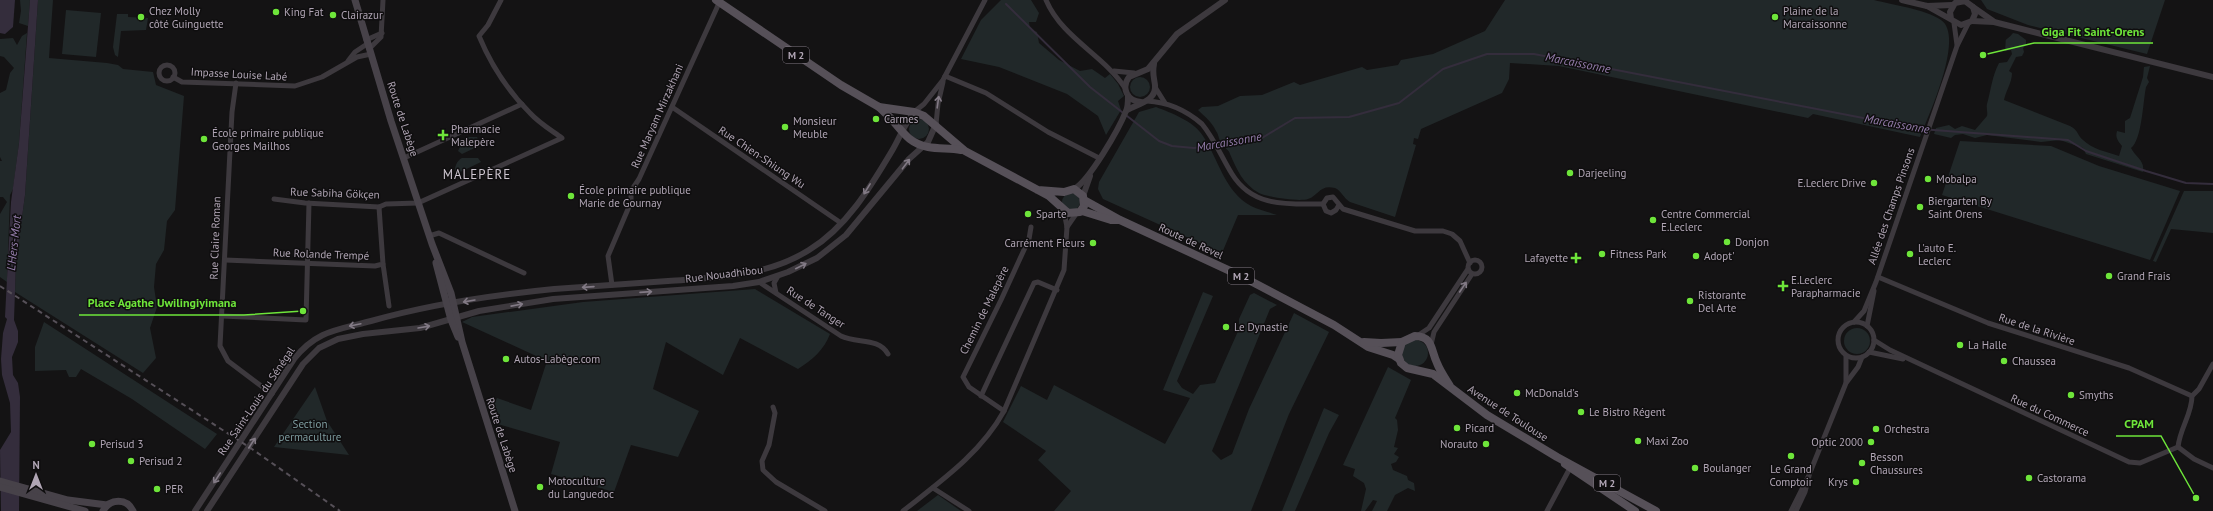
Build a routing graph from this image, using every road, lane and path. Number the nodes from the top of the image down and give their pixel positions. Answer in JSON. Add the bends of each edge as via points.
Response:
{"nodes":[{"id":1,"x":355,"y":0,"type":"edge"},
{"id":2,"x":383,"y":0,"type":"edge"},
{"id":3,"x":501,"y":0,"type":"edge"},
{"id":4,"x":989,"y":0,"type":"edge"},
{"id":5,"x":1225,"y":0,"type":"edge"},
{"id":6,"x":1902,"y":0,"type":"edge"},
{"id":7,"x":719,"y":1,"type":"edge"},
{"id":8,"x":1046,"y":1,"type":"edge"},
{"id":9,"x":984,"y":2,"type":"edge"},
{"id":10,"x":1952,"y":5,"type":"junction"},
{"id":11,"x":1927,"y":6,"type":"junction"},
{"id":12,"x":1973,"y":7,"type":"junction"},
{"id":13,"x":1953,"y":21,"type":"junction"},
{"id":14,"x":1970,"y":22,"type":"junction"},
{"id":15,"x":1994,"y":22,"type":"junction"},
{"id":16,"x":382,"y":33,"type":"junction"},
{"id":17,"x":1957,"y":46,"type":"junction"},
{"id":18,"x":368,"y":47,"type":"junction"},
{"id":19,"x":347,"y":62,"type":"junction"},
{"id":20,"x":1154,"y":64,"type":"junction"},
{"id":21,"x":1113,"y":71,"type":"junction"},
{"id":22,"x":1137,"y":73,"type":"junction"},
{"id":23,"x":173,"y":77,"type":"dead end"},
{"id":24,"x":2213,"y":77,"type":"edge"},
{"id":25,"x":944,"y":78,"type":"junction"},
{"id":26,"x":1153,"y":79,"type":"junction"},
{"id":27,"x":236,"y":84,"type":"junction"},
{"id":28,"x":1155,"y":86,"type":"junction"},
{"id":29,"x":1125,"y":88,"type":"junction"},
{"id":30,"x":1128,"y":96,"type":"junction"},
{"id":31,"x":1147,"y":100,"type":"junction"},
{"id":32,"x":1141,"y":102,"type":"junction"},
{"id":33,"x":1165,"y":103,"type":"junction"},
{"id":34,"x":522,"y":104,"type":"junction"},
{"id":35,"x":879,"y":107,"type":"junction"},
{"id":36,"x":672,"y":108,"type":"junction"},
{"id":37,"x":1127,"y":110,"type":"junction"},
{"id":38,"x":914,"y":112,"type":"junction"},
{"id":39,"x":936,"y":124,"type":"junction"},
{"id":40,"x":901,"y":133,"type":"junction"},
{"id":41,"x":924,"y":146,"type":"junction"},
{"id":42,"x":965,"y":151,"type":"junction"},
{"id":43,"x":404,"y":158,"type":"junction"},
{"id":44,"x":1099,"y":158,"type":"junction"},
{"id":45,"x":1090,"y":174,"type":"junction"},
{"id":46,"x":1074,"y":189,"type":"junction"},
{"id":47,"x":1038,"y":190,"type":"junction"},
{"id":48,"x":1064,"y":192,"type":"junction"},
{"id":49,"x":1084,"y":198,"type":"junction"},
{"id":50,"x":274,"y":199,"type":"dead end"},
{"id":51,"x":418,"y":203,"type":"junction"},
{"id":52,"x":309,"y":204,"type":"junction"},
{"id":53,"x":1323,"y":204,"type":"junction"},
{"id":54,"x":1338,"y":205,"type":"junction"},
{"id":55,"x":379,"y":207,"type":"junction"},
{"id":56,"x":1062,"y":209,"type":"junction"},
{"id":57,"x":1079,"y":212,"type":"junction"},
{"id":58,"x":1120,"y":220,"type":"junction"},
{"id":59,"x":841,"y":223,"type":"junction"},
{"id":60,"x":1031,"y":227,"type":"dead end"},
{"id":61,"x":1066,"y":227,"type":"junction"},
{"id":62,"x":429,"y":236,"type":"junction"},
{"id":63,"x":225,"y":260,"type":"junction"},
{"id":64,"x":1470,"y":262,"type":"junction"},
{"id":65,"x":307,"y":264,"type":"junction"},
{"id":66,"x":383,"y":264,"type":"junction"},
{"id":67,"x":1468,"y":269,"type":"junction"},
{"id":68,"x":524,"y":273,"type":"dead end"},
{"id":69,"x":1472,"y":274,"type":"junction"},
{"id":70,"x":778,"y":276,"type":"junction"},
{"id":71,"x":1877,"y":280,"type":"junction"},
{"id":72,"x":759,"y":282,"type":"junction"},
{"id":73,"x":612,"y":285,"type":"junction"},
{"id":74,"x":1057,"y":290,"type":"junction"},
{"id":75,"x":776,"y":293,"type":"junction"},
{"id":76,"x":450,"y":304,"type":"junction"},
{"id":77,"x":389,"y":306,"type":"dead end"},
{"id":78,"x":222,"y":316,"type":"junction"},
{"id":79,"x":454,"y":319,"type":"junction"},
{"id":80,"x":1854,"y":322,"type":"junction"},
{"id":81,"x":1867,"y":326,"type":"junction"},
{"id":82,"x":1417,"y":336,"type":"junction"},
{"id":83,"x":1358,"y":340,"type":"junction"},
{"id":84,"x":1874,"y":340,"type":"junction"},
{"id":85,"x":1402,"y":342,"type":"junction"},
{"id":86,"x":1431,"y":345,"type":"junction"},
{"id":87,"x":1869,"y":352,"type":"junction"},
{"id":88,"x":888,"y":354,"type":"dead end"},
{"id":89,"x":1433,"y":354,"type":"junction"},
{"id":90,"x":1846,"y":356,"type":"junction"},
{"id":91,"x":1862,"y":357,"type":"junction"},
{"id":92,"x":1399,"y":359,"type":"junction"},
{"id":93,"x":1916,"y":362,"type":"junction"},
{"id":94,"x":2213,"y":364,"type":"edge"},
{"id":95,"x":1421,"y":370,"type":"junction"},
{"id":96,"x":1846,"y":383,"type":"junction"},
{"id":97,"x":1450,"y":386,"type":"junction"},
{"id":98,"x":272,"y":394,"type":"junction"},
{"id":99,"x":982,"y":396,"type":"junction"},
{"id":100,"x":2192,"y":396,"type":"junction"},
{"id":101,"x":773,"y":407,"type":"dead end"},
{"id":102,"x":1004,"y":410,"type":"junction"},
{"id":103,"x":2178,"y":447,"type":"junction"},
{"id":104,"x":1557,"y":457,"type":"junction"},
{"id":105,"x":1570,"y":468,"type":"junction"},
{"id":106,"x":2213,"y":468,"type":"edge"},
{"id":107,"x":1809,"y":475,"type":"junction"},
{"id":108,"x":0,"y":481,"type":"edge"},
{"id":109,"x":0,"y":487,"type":"edge"},
{"id":110,"x":933,"y":488,"type":"junction"},
{"id":111,"x":35,"y":494,"type":"junction"},
{"id":112,"x":105,"y":508,"type":"edge"},
{"id":113,"x":85,"y":511,"type":"edge"},
{"id":114,"x":134,"y":511,"type":"edge"},
{"id":115,"x":195,"y":511,"type":"edge"},
{"id":116,"x":207,"y":511,"type":"edge"},
{"id":117,"x":515,"y":511,"type":"edge"},
{"id":118,"x":825,"y":511,"type":"edge"},
{"id":119,"x":904,"y":511,"type":"edge"},
{"id":120,"x":969,"y":511,"type":"edge"},
{"id":121,"x":1547,"y":511,"type":"edge"},
{"id":122,"x":1635,"y":511,"type":"edge"},
{"id":123,"x":1656,"y":511,"type":"edge"},
{"id":124,"x":1791,"y":511,"type":"edge"},
{"id":125,"x":1796,"y":511,"type":"edge"}],
"edges":[{"from":1,"to":18,"type":"main road","name":"Route de Labège"},
{"from":2,"to":16,"type":"street"},
{"from":3,"to":34,"type":"street","via":[[479,36],[488,58]]},
{"from":4,"to":9,"type":"street"},
{"from":5,"to":20,"type":"street","via":[[1177,34]]},
{"from":6,"to":11,"type":"street"},
{"from":7,"to":35,"type":"main road","number":"M 2","via":[[824,74]]},
{"from":7,"to":36,"type":"street","name":"Rue Maryam Mirzakhani"},
{"from":8,"to":21,"type":"street","via":[[1064,28]]},
{"from":9,"to":25,"type":"street"},
{"from":10,"to":11,"type":"street"},
{"from":10,"to":12,"type":"street","via":[[1961,1],[1968,2]]},
{"from":10,"to":13,"type":"street","via":[[1950,12]]},
{"from":11,"to":13,"type":"street"},
{"from":12,"to":14,"type":"street","via":[[1974,14]]},
{"from":12,"to":15,"type":"street"},
{"from":13,"to":14,"type":"street","via":[[1961,25]]},
{"from":13,"to":17,"type":"street","name":"Allée des Champs Pinsons"},
{"from":14,"to":15,"type":"street"},
{"from":14,"to":17,"type":"street","name":"Allée des Champs Pinsons"},
{"from":15,"to":24,"type":"street"},
{"from":16,"to":18,"type":"street"},
{"from":16,"to":18,"type":"street","via":[[379,41]]},
{"from":17,"to":71,"type":"street","name":"Allée des Champs Pinsons"},
{"from":18,"to":19,"type":"street","name":"Impasse Louise Labé"},
{"from":18,"to":19,"type":"street","name":"Impasse Louise Labé","via":[[355,52]]},
{"from":18,"to":43,"type":"main road","name":"Route de Labège"},
{"from":19,"to":27,"type":"street","name":"Impasse Louise Labé","via":[[301,85]]},
{"from":20,"to":22,"type":"street"},
{"from":20,"to":26,"type":"street"},
{"from":21,"to":22,"type":"street"},
{"from":21,"to":29,"type":"street"},
{"from":22,"to":26,"type":"street","via":[[1146,74]]},
{"from":22,"to":29,"type":"street","via":[[1127,79]]},
{"from":23,"to":27,"type":"street","name":"Impasse Louise Labé","via":[[182,82]]},
{"from":25,"to":38,"type":"street","via":[[924,104]]},
{"from":39,"to":25,"type":"street","one_way":true},
{"from":25,"to":44,"type":"street","via":[[986,93],[1048,132]]},
{"from":26,"to":28,"type":"street"},
{"from":27,"to":63,"type":"street","name":"Rue Claire Roman","via":[[224,239]]},
{"from":28,"to":31,"type":"street","via":[[1154,94]]},
{"from":28,"to":33,"type":"street"},
{"from":29,"to":30,"type":"street"},
{"from":30,"to":32,"type":"street","via":[[1133,101]]},
{"from":30,"to":37,"type":"street"},
{"from":31,"to":32,"type":"street"},
{"from":31,"to":33,"type":"street"},
{"from":32,"to":37,"type":"street"},
{"from":33,"to":53,"type":"street","via":[[1194,117],[1207,131],[1241,187],[1259,199],[1274,203]]},
{"from":34,"to":43,"type":"street"},
{"from":34,"to":51,"type":"street","via":[[562,138]]},
{"from":35,"to":38,"type":"main road","number":"M 2"},
{"from":35,"to":40,"type":"main road","number":"M 2"},
{"from":36,"to":59,"type":"street","name":"Rue Chien-Shiung Wu"},
{"from":36,"to":73,"type":"street","name":"Rue Maryam Mirzakhani","via":[[631,191],[631,202],[608,256]]},
{"from":37,"to":44,"type":"street"},
{"from":38,"to":39,"type":"main road","number":"M 2"},
{"from":38,"to":40,"type":"street","name":"Rue Nouadhibou"},
{"from":39,"to":41,"type":"street","name":"Rue Nouadhibou","via":[[932,136]]},
{"from":39,"to":42,"type":"main road","number":"M 2"},
{"from":40,"to":41,"type":"main road","number":"M 2","via":[[911,141]]},
{"from":40,"to":59,"type":"street","name":"Rue Nouadhibou","one_way":true,"via":[[864,194]]},
{"from":41,"to":42,"type":"main road","number":"M 2"},
{"from":70,"to":41,"type":"street","name":"Rue Nouadhibou","one_way":true,"via":[[817,258],[846,235],[909,159]]},
{"from":42,"to":47,"type":"main road","number":"M 2"},
{"from":43,"to":51,"type":"main road","name":"Route de Labège"},
{"from":44,"to":45,"type":"street"},
{"from":45,"to":46,"type":"street"},
{"from":45,"to":49,"type":"street"},
{"from":46,"to":48,"type":"main road"},
{"from":46,"to":49,"type":"main road","name":"Route de Revel"},
{"from":47,"to":48,"type":"main road","number":"M 2"},
{"from":47,"to":56,"type":"main road","number":"M 2","via":[[1054,200]]},
{"from":48,"to":56,"type":"main road","via":[[1060,199]]},
{"from":49,"to":57,"type":"main road"},
{"from":49,"to":58,"type":"main road","name":"Route de Revel","number":"M 2"},
{"from":50,"to":52,"type":"street","name":"Rue Sabiha Gökçen"},
{"from":51,"to":55,"type":"street","name":"Rue Sabiha Gökçen","via":[[386,204]]},
{"from":51,"to":62,"type":"main road","name":"Route de Labège"},
{"from":52,"to":55,"type":"street","name":"Rue Sabiha Gökçen"},
{"from":52,"to":65,"type":"street"},
{"from":53,"to":54,"type":"street","via":[[1330,197],[1337,200]]},
{"from":53,"to":54,"type":"street","via":[[1324,209],[1331,213]]},
{"from":54,"to":64,"type":"street","via":[[1343,209],[1415,231],[1452,234],[1460,241]]},
{"from":55,"to":66,"type":"street","name":"Rue Rolande Trempé"},
{"from":56,"to":57,"type":"main road","name":"Route de Revel"},
{"from":56,"to":61,"type":"street"},
{"from":57,"to":58,"type":"main road","name":"Route de Revel","number":"M 2"},
{"from":57,"to":61,"type":"street"},
{"from":58,"to":83,"type":"main road","name":"Route de Revel","number":"M 2","via":[[1241,276]]},
{"from":59,"to":73,"type":"street","name":"Rue Nouadhibou","via":[[811,249],[763,271]]},
{"from":60,"to":99,"type":"street","name":"Chemin de Malepère","via":[[1029,239],[1002,300],[964,373],[965,384]]},
{"from":61,"to":74,"type":"street","via":[[1066,259]]},
{"from":62,"to":68,"type":"street","via":[[439,233]]},
{"from":62,"to":76,"type":"main road","name":"Route de Labège"},
{"from":63,"to":65,"type":"street","name":"Rue Rolande Trempé"},
{"from":63,"to":78,"type":"street","name":"Rue Claire Roman"},
{"from":64,"to":67,"type":"street"},
{"from":64,"to":69,"type":"street","via":[[1479,261],[1483,267],[1480,274]]},
{"from":65,"to":66,"type":"street","name":"Rue Rolande Trempé"},
{"from":65,"to":78,"type":"street","via":[[306,320]]},
{"from":66,"to":77,"type":"street"},
{"from":67,"to":69,"type":"street"},
{"from":67,"to":82,"type":"street","via":[[1429,328]]},
{"from":86,"to":69,"type":"street","one_way":true,"via":[[1434,332]]},
{"from":70,"to":72,"type":"street","name":"Rue Nouadhibou"},
{"from":70,"to":75,"type":"street","name":"Rue de Tanger","via":[[774,283]]},
{"from":71,"to":80,"type":"street","name":"Allée des Champs Pinsons","via":[[1864,311]]},
{"from":71,"to":81,"type":"street","name":"Allée des Champs Pinsons"},
{"from":71,"to":100,"type":"street","name":"Rue de la Rivière","via":[[1988,323],[2129,368]]},
{"from":72,"to":75,"type":"street","name":"Rue de Tanger"},
{"from":79,"to":72,"type":"street","name":"Rue Nouadhibou","one_way":true,"via":[[469,313],[553,299]]},
{"from":73,"to":76,"type":"street","name":"Rue Nouadhibou","one_way":true,"via":[[511,294]]},
{"from":74,"to":99,"type":"street","via":[[1038,282],[1034,283]]},
{"from":74,"to":102,"type":"street"},
{"from":75,"to":88,"type":"street","name":"Rue de Tanger","via":[[841,336],[877,344]]},
{"from":76,"to":79,"type":"main road","name":"Route de Labège"},
{"from":76,"to":98,"type":"street","name":"Rue Saint-Louis du Sénégal","one_way":true,"via":[[327,332],[312,340],[300,352]]},
{"from":78,"to":98,"type":"street","name":"Rue Claire Roman","via":[[219,340],[225,357]]},
{"from":116,"to":79,"type":"street","name":"Rue Saint-Louis du Sénégal","one_way":true,"via":[[303,364],[319,348],[331,341],[350,336],[420,328]]},
{"from":79,"to":117,"type":"main road","name":"Route de Labège"},
{"from":80,"to":81,"type":"street"},
{"from":80,"to":90,"type":"street","via":[[1844,326],[1839,335],[1839,348]]},
{"from":81,"to":84,"type":"street","via":[[1872,331]]},
{"from":82,"to":85,"type":"main road","via":[[1410,336]]},
{"from":82,"to":86,"type":"main road","via":[[1426,338]]},
{"from":83,"to":85,"type":"main road","name":"Route de Revel","number":"M 2"},
{"from":83,"to":92,"type":"main road","name":"Route de Revel","number":"M 2","via":[[1374,349],[1393,354]]},
{"from":84,"to":87,"type":"street"},
{"from":84,"to":93,"type":"street","name":"Rue du Commerce"},
{"from":85,"to":92,"type":"main road","via":[[1398,350]]},
{"from":86,"to":89,"type":"main road"},
{"from":87,"to":91,"type":"street"},
{"from":87,"to":93,"type":"street","name":"Rue du Commerce"},
{"from":89,"to":95,"type":"main road","via":[[1431,362]]},
{"from":89,"to":97,"type":"main road","number":"M 2"},
{"from":90,"to":91,"type":"street"},
{"from":90,"to":96,"type":"street"},
{"from":91,"to":96,"type":"street"},
{"from":92,"to":95,"type":"main road","via":[[1409,370]]},
{"from":93,"to":103,"type":"street","name":"Rue du Commerce","via":[[2129,462],[2140,463]]},
{"from":94,"to":100,"type":"street","via":[[2199,389]]},
{"from":95,"to":97,"type":"main road","number":"M 2","via":[[1433,374]]},
{"from":96,"to":107,"type":"street"},
{"from":97,"to":104,"type":"main road","name":"Avenue de Toulouse","number":"M 2","via":[[1475,407]]},
{"from":98,"to":115,"type":"street","name":"Rue Saint-Louis du Sénégal","one_way":true},
{"from":99,"to":102,"type":"street","name":"Chemin de Malepère"},
{"from":100,"to":103,"type":"street","via":[[2190,413]]},
{"from":101,"to":118,"type":"street","via":[[775,413],[769,445],[762,461],[763,470],[776,482]]},
{"from":102,"to":110,"type":"street","via":[[984,441]]},
{"from":103,"to":106,"type":"street","via":[[2194,459]]},
{"from":104,"to":105,"type":"main road","name":"Avenue de Toulouse","number":"M 2"},
{"from":104,"to":123,"type":"main road","name":"Avenue de Toulouse","number":"M 2"},
{"from":105,"to":121,"type":"street"},
{"from":105,"to":122,"type":"main road","name":"Avenue de Toulouse","number":"M 2"},
{"from":107,"to":124,"type":"street"},
{"from":107,"to":125,"type":"street"},
{"from":108,"to":111,"type":"main road"},
{"from":109,"to":111,"type":"main road"},
{"from":110,"to":119,"type":"street"},
{"from":110,"to":120,"type":"street"},
{"from":111,"to":112,"type":"main road"},
{"from":111,"to":113,"type":"main road"},
{"from":112,"to":114,"type":"main road","via":[[120,501]]}]}
